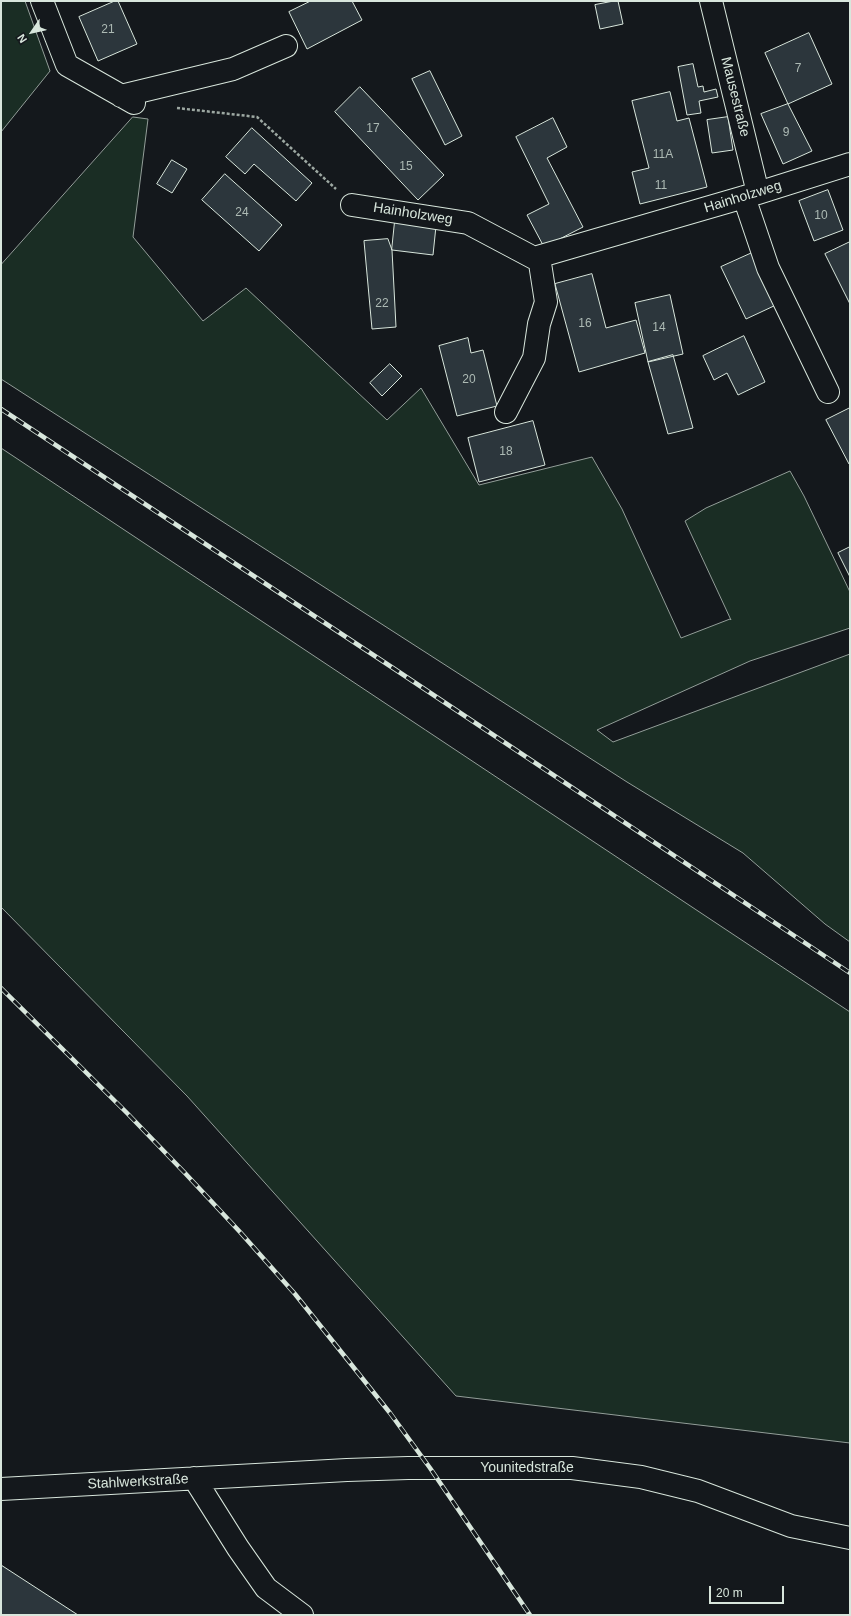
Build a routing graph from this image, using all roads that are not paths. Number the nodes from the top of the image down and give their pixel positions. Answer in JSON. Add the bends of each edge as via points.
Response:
{"nodes":[{"id":1,"x":42,"y":1,"type":"edge"},
{"id":2,"x":711,"y":1,"type":"edge"},
{"id":3,"x":286,"y":46,"type":"dead end"},
{"id":4,"x":850,"y":164,"type":"edge"},
{"id":5,"x":751,"y":195,"type":"junction"},
{"id":6,"x":352,"y":204,"type":"road end"},
{"id":7,"x":539,"y":257,"type":"junction"},
{"id":8,"x":828,"y":392,"type":"dead end"},
{"id":9,"x":506,"y":412,"type":"dead end"},
{"id":10,"x":194,"y":1478,"type":"junction"},
{"id":11,"x":1,"y":1489,"type":"edge"},
{"id":12,"x":850,"y":1538,"type":"edge"},
{"id":13,"x":302,"y":1615,"type":"edge"}],
"edges":[{"from":1,"to":3,"type":"street","via":[[67,65],[129,100],[233,69]]},
{"from":2,"to":5,"type":"street","name":"Mausestraße"},
{"from":4,"to":5,"type":"street","name":"Hainholzweg"},
{"from":5,"to":7,"type":"street","name":"Hainholzweg"},
{"from":5,"to":8,"type":"street","name":"Mausestraße","via":[[768,268]]},
{"from":6,"to":7,"type":"street","name":"Hainholzweg","via":[[468,222],[534,258]]},
{"from":7,"to":9,"type":"street","via":[[546,302],[539,324],[534,358]]},
{"from":10,"to":11,"type":"street","name":"Stahlwerkstraße"},
{"from":10,"to":12,"type":"street","name":"Younitedstraße","via":[[408,1468],[572,1468],[641,1476],[698,1491],[791,1526]]},
{"from":10,"to":13,"type":"street","name":"Stahlwerkstraße","via":[[266,1588]]}]}
